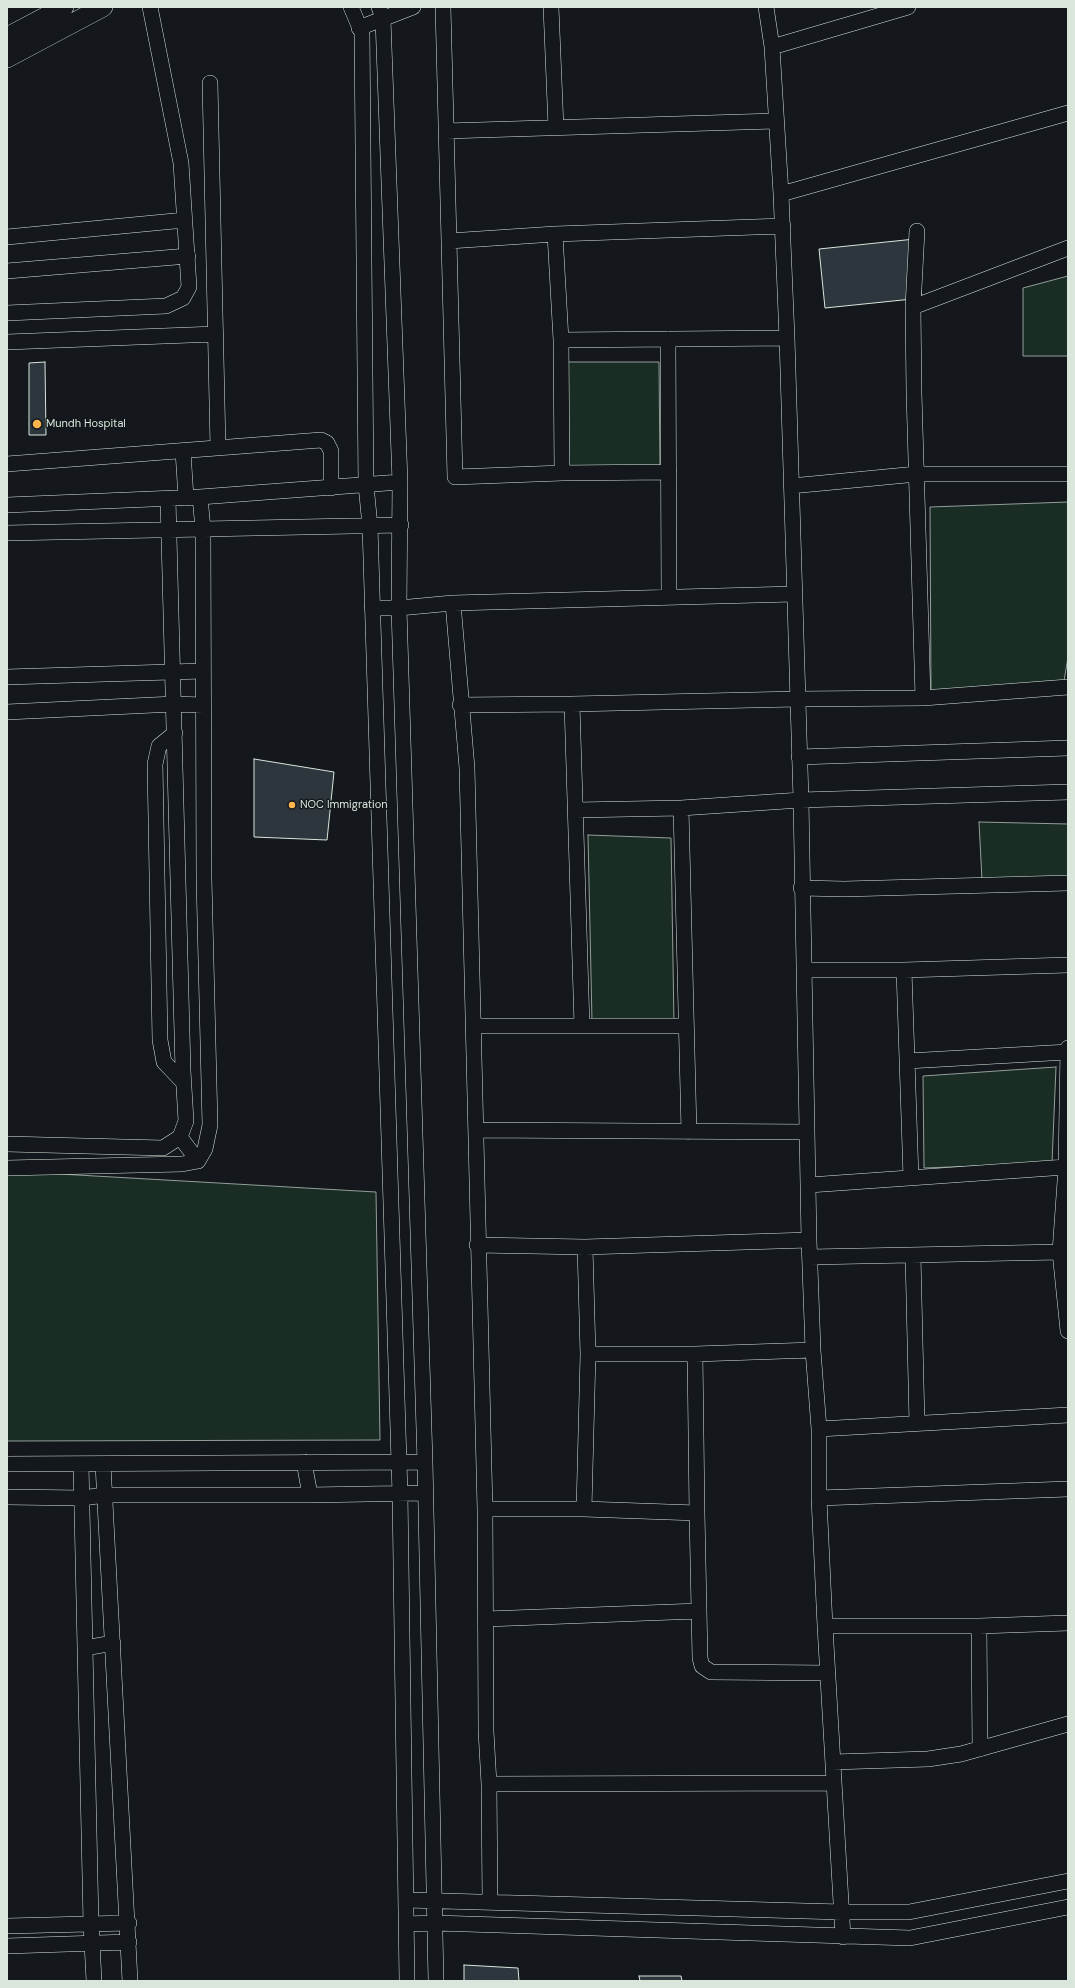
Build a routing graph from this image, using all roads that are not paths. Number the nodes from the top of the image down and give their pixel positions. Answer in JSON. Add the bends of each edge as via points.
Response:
{"nodes":[{"id":1,"x":64,"y":7,"type":"edge"},
{"id":2,"x":103,"y":7,"type":"edge"},
{"id":3,"x":150,"y":7,"type":"edge"},
{"id":4,"x":351,"y":7,"type":"edge"},
{"id":5,"x":413,"y":7,"type":"edge"},
{"id":6,"x":443,"y":7,"type":"edge"},
{"id":7,"x":551,"y":7,"type":"edge"},
{"id":8,"x":766,"y":7,"type":"edge"},
{"id":9,"x":908,"y":7,"type":"edge"},
{"id":10,"x":381,"y":13,"type":"edge"},
{"id":11,"x":360,"y":28,"type":"junction"},
{"id":12,"x":7,"y":37,"type":"edge"},
{"id":13,"x":772,"y":47,"type":"junction"},
{"id":14,"x":7,"y":58,"type":"edge"},
{"id":15,"x":210,"y":83,"type":"dead end"},
{"id":16,"x":1068,"y":113,"type":"edge"},
{"id":17,"x":775,"y":121,"type":"junction"},
{"id":18,"x":556,"y":128,"type":"junction"},
{"id":19,"x":446,"y":131,"type":"junction"},
{"id":20,"x":781,"y":194,"type":"junction"},
{"id":21,"x":185,"y":220,"type":"junction"},
{"id":22,"x":782,"y":226,"type":"junction"},
{"id":23,"x":917,"y":231,"type":"dead end"},
{"id":24,"x":555,"y":234,"type":"junction"},
{"id":25,"x":7,"y":237,"type":"edge"},
{"id":26,"x":449,"y":241,"type":"junction"},
{"id":27,"x":1068,"y":248,"type":"edge"},
{"id":28,"x":188,"y":256,"type":"junction"},
{"id":29,"x":7,"y":271,"type":"edge"},
{"id":30,"x":913,"y":307,"type":"junction"},
{"id":31,"x":7,"y":313,"type":"edge"},
{"id":32,"x":216,"y":334,"type":"junction"},
{"id":33,"x":787,"y":338,"type":"junction"},
{"id":34,"x":668,"y":339,"type":"junction"},
{"id":35,"x":560,"y":340,"type":"junction"},
{"id":36,"x":7,"y":342,"type":"edge"},
{"id":37,"x":218,"y":448,"type":"junction"},
{"id":38,"x":183,"y":450,"type":"junction"},
{"id":39,"x":7,"y":464,"type":"edge"},
{"id":40,"x":669,"y":472,"type":"junction"},
{"id":41,"x":562,"y":473,"type":"junction"},
{"id":42,"x":916,"y":474,"type":"junction"},
{"id":43,"x":1068,"y":474,"type":"edge"},
{"id":44,"x":400,"y":482,"type":"junction"},
{"id":45,"x":366,"y":485,"type":"junction"},
{"id":46,"x":791,"y":486,"type":"junction"},
{"id":47,"x":331,"y":488,"type":"junction"},
{"id":48,"x":193,"y":497,"type":"junction"},
{"id":49,"x":168,"y":498,"type":"junction"},
{"id":50,"x":7,"y":505,"type":"edge"},
{"id":51,"x":401,"y":525,"type":"junction"},
{"id":52,"x":370,"y":526,"type":"junction"},
{"id":53,"x":203,"y":529,"type":"junction"},
{"id":54,"x":170,"y":530,"type":"junction"},
{"id":55,"x":7,"y":533,"type":"edge"},
{"id":56,"x":794,"y":594,"type":"junction"},
{"id":57,"x":669,"y":597,"type":"junction"},
{"id":58,"x":453,"y":603,"type":"junction"},
{"id":59,"x":372,"y":608,"type":"junction"},
{"id":60,"x":399,"y":608,"type":"junction"},
{"id":61,"x":173,"y":671,"type":"junction"},
{"id":62,"x":203,"y":671,"type":"junction"},
{"id":63,"x":7,"y":677,"type":"edge"},
{"id":64,"x":1068,"y":687,"type":"edge"},
{"id":65,"x":923,"y":698,"type":"junction"},
{"id":66,"x":797,"y":699,"type":"junction"},
{"id":67,"x":174,"y":704,"type":"junction"},
{"id":68,"x":572,"y":704,"type":"junction"},
{"id":69,"x":203,"y":705,"type":"junction"},
{"id":70,"x":460,"y":705,"type":"junction"},
{"id":71,"x":7,"y":712,"type":"edge"},
{"id":72,"x":174,"y":733,"type":"junction"},
{"id":73,"x":1068,"y":748,"type":"edge"},
{"id":74,"x":799,"y":757,"type":"junction"},
{"id":75,"x":1068,"y":792,"type":"edge"},
{"id":76,"x":801,"y":800,"type":"junction"},
{"id":77,"x":681,"y":808,"type":"junction"},
{"id":78,"x":576,"y":810,"type":"junction"},
{"id":79,"x":1068,"y":883,"type":"edge"},
{"id":80,"x":801,"y":888,"type":"junction"},
{"id":81,"x":1068,"y":964,"type":"edge"},
{"id":82,"x":805,"y":970,"type":"junction"},
{"id":83,"x":904,"y":970,"type":"junction"},
{"id":84,"x":474,"y":1026,"type":"junction"},
{"id":85,"x":582,"y":1026,"type":"junction"},
{"id":86,"x":686,"y":1026,"type":"junction"},
{"id":87,"x":1068,"y":1048,"type":"edge"},
{"id":88,"x":1068,"y":1052,"type":"edge"},
{"id":89,"x":907,"y":1061,"type":"junction"},
{"id":90,"x":184,"y":1082,"type":"junction"},
{"id":91,"x":476,"y":1130,"type":"junction"},
{"id":92,"x":688,"y":1132,"type":"junction"},
{"id":93,"x":807,"y":1132,"type":"junction"},
{"id":94,"x":180,"y":1137,"type":"junction"},
{"id":95,"x":7,"y":1144,"type":"edge"},
{"id":96,"x":198,"y":1161,"type":"junction"},
{"id":97,"x":7,"y":1168,"type":"edge"},
{"id":98,"x":1066,"y":1168,"type":"junction"},
{"id":99,"x":911,"y":1178,"type":"junction"},
{"id":100,"x":809,"y":1185,"type":"junction"},
{"id":101,"x":809,"y":1240,"type":"junction"},
{"id":102,"x":477,"y":1245,"type":"junction"},
{"id":103,"x":585,"y":1247,"type":"junction"},
{"id":104,"x":1060,"y":1252,"type":"junction"},
{"id":105,"x":913,"y":1256,"type":"junction"},
{"id":106,"x":811,"y":1257,"type":"junction"},
{"id":107,"x":1068,"y":1331,"type":"edge"},
{"id":108,"x":813,"y":1350,"type":"junction"},
{"id":109,"x":588,"y":1354,"type":"junction"},
{"id":110,"x":694,"y":1354,"type":"junction"},
{"id":111,"x":1068,"y":1415,"type":"edge"},
{"id":112,"x":917,"y":1424,"type":"junction"},
{"id":113,"x":819,"y":1429,"type":"junction"},
{"id":114,"x":304,"y":1462,"type":"junction"},
{"id":115,"x":398,"y":1462,"type":"junction"},
{"id":116,"x":425,"y":1462,"type":"junction"},
{"id":117,"x":7,"y":1464,"type":"edge"},
{"id":118,"x":81,"y":1464,"type":"junction"},
{"id":119,"x":103,"y":1464,"type":"junction"},
{"id":120,"x":1068,"y":1489,"type":"edge"},
{"id":121,"x":425,"y":1493,"type":"junction"},
{"id":122,"x":400,"y":1494,"type":"junction"},
{"id":123,"x":105,"y":1495,"type":"junction"},
{"id":124,"x":310,"y":1495,"type":"junction"},
{"id":125,"x":7,"y":1497,"type":"edge"},
{"id":126,"x":82,"y":1498,"type":"junction"},
{"id":127,"x":819,"y":1498,"type":"junction"},
{"id":128,"x":485,"y":1509,"type":"junction"},
{"id":129,"x":584,"y":1509,"type":"junction"},
{"id":130,"x":697,"y":1513,"type":"junction"},
{"id":131,"x":699,"y":1612,"type":"junction"},
{"id":132,"x":486,"y":1619,"type":"junction"},
{"id":133,"x":1068,"y":1623,"type":"edge"},
{"id":134,"x":825,"y":1626,"type":"junction"},
{"id":135,"x":979,"y":1626,"type":"junction"},
{"id":136,"x":113,"y":1643,"type":"junction"},
{"id":137,"x":85,"y":1648,"type":"junction"},
{"id":138,"x":828,"y":1673,"type":"junction"},
{"id":139,"x":1068,"y":1724,"type":"edge"},
{"id":140,"x":980,"y":1749,"type":"junction"},
{"id":141,"x":833,"y":1762,"type":"junction"},
{"id":142,"x":834,"y":1783,"type":"junction"},
{"id":143,"x":489,"y":1784,"type":"junction"},
{"id":144,"x":1068,"y":1881,"type":"edge"},
{"id":145,"x":406,"y":1900,"type":"junction"},
{"id":146,"x":433,"y":1900,"type":"junction"},
{"id":147,"x":490,"y":1901,"type":"junction"},
{"id":148,"x":1068,"y":1908,"type":"edge"},
{"id":149,"x":842,"y":1912,"type":"junction"},
{"id":150,"x":129,"y":1922,"type":"junction"},
{"id":151,"x":91,"y":1923,"type":"junction"},
{"id":152,"x":434,"y":1923,"type":"junction"},
{"id":153,"x":406,"y":1924,"type":"junction"},
{"id":154,"x":7,"y":1926,"type":"edge"},
{"id":155,"x":843,"y":1937,"type":"junction"},
{"id":156,"x":129,"y":1942,"type":"junction"},
{"id":157,"x":92,"y":1943,"type":"junction"},
{"id":158,"x":7,"y":1946,"type":"edge"},
{"id":159,"x":94,"y":1981,"type":"edge"},
{"id":160,"x":130,"y":1981,"type":"edge"},
{"id":161,"x":407,"y":1981,"type":"edge"},
{"id":162,"x":436,"y":1981,"type":"edge"}],
"edges":[{"from":1,"to":12,"type":"street"},
{"from":2,"to":14,"type":"street"},
{"from":3,"to":21,"type":"street","via":[[181,163]]},
{"from":4,"to":11,"type":"street"},
{"from":5,"to":10,"type":"street"},
{"from":6,"to":19,"type":"street"},
{"from":7,"to":18,"type":"street"},
{"from":8,"to":13,"type":"street"},
{"from":9,"to":13,"type":"street"},
{"from":10,"to":11,"type":"street"},
{"from":10,"to":44,"type":"street"},
{"from":11,"to":45,"type":"street"},
{"from":13,"to":17,"type":"street"},
{"from":15,"to":32,"type":"street"},
{"from":16,"to":20,"type":"street"},
{"from":17,"to":18,"type":"street"},
{"from":17,"to":20,"type":"street"},
{"from":18,"to":19,"type":"street"},
{"from":19,"to":26,"type":"street"},
{"from":20,"to":22,"type":"street"},
{"from":21,"to":25,"type":"street"},
{"from":21,"to":28,"type":"street"},
{"from":22,"to":24,"type":"street"},
{"from":22,"to":33,"type":"street"},
{"from":23,"to":30,"type":"street"},
{"from":24,"to":26,"type":"street"},
{"from":24,"to":35,"type":"street"},
{"from":26,"to":41,"type":"street","via":[[455,477]]},
{"from":27,"to":30,"type":"street"},
{"from":28,"to":29,"type":"street"},
{"from":28,"to":31,"type":"street","via":[[189,288],[183,298],[175,304]]},
{"from":30,"to":42,"type":"street"},
{"from":32,"to":36,"type":"street"},
{"from":32,"to":37,"type":"street"},
{"from":33,"to":34,"type":"street"},
{"from":33,"to":46,"type":"street"},
{"from":34,"to":35,"type":"street"},
{"from":34,"to":40,"type":"street"},
{"from":35,"to":41,"type":"street"},
{"from":37,"to":38,"type":"street"},
{"from":37,"to":47,"type":"street","via":[[321,440],[327,443],[330,451]]},
{"from":38,"to":39,"type":"street"},
{"from":38,"to":48,"type":"street"},
{"from":40,"to":41,"type":"street"},
{"from":40,"to":57,"type":"street"},
{"from":42,"to":43,"type":"street"},
{"from":42,"to":46,"type":"street"},
{"from":42,"to":65,"type":"street"},
{"from":44,"to":45,"type":"street"},
{"from":44,"to":51,"type":"street"},
{"from":45,"to":47,"type":"street"},
{"from":45,"to":52,"type":"street"},
{"from":46,"to":56,"type":"street"},
{"from":47,"to":48,"type":"street"},
{"from":48,"to":49,"type":"street"},
{"from":48,"to":53,"type":"street"},
{"from":49,"to":50,"type":"street"},
{"from":49,"to":54,"type":"street"},
{"from":51,"to":52,"type":"street"},
{"from":51,"to":60,"type":"street"},
{"from":52,"to":53,"type":"street"},
{"from":52,"to":59,"type":"street"},
{"from":53,"to":54,"type":"street"},
{"from":53,"to":62,"type":"street"},
{"from":54,"to":55,"type":"street"},
{"from":54,"to":61,"type":"street"},
{"from":56,"to":57,"type":"street"},
{"from":56,"to":66,"type":"street"},
{"from":57,"to":58,"type":"street"},
{"from":58,"to":60,"type":"street"},
{"from":58,"to":70,"type":"street"},
{"from":59,"to":60,"type":"street"},
{"from":59,"to":115,"type":"street"},
{"from":60,"to":116,"type":"street"},
{"from":61,"to":62,"type":"street"},
{"from":61,"to":63,"type":"street"},
{"from":61,"to":67,"type":"street"},
{"from":62,"to":69,"type":"street"},
{"from":64,"to":65,"type":"street"},
{"from":65,"to":66,"type":"street"},
{"from":66,"to":68,"type":"street"},
{"from":66,"to":74,"type":"street"},
{"from":67,"to":69,"type":"street"},
{"from":67,"to":71,"type":"street"},
{"from":67,"to":72,"type":"street"},
{"from":68,"to":70,"type":"street"},
{"from":68,"to":78,"type":"street"},
{"from":69,"to":96,"type":"street","via":[[204,887],[210,1125],[205,1150]]},
{"from":70,"to":84,"type":"street","via":[[467,768]]},
{"from":72,"to":90,"type":"street"},
{"from":72,"to":90,"type":"street","via":[[159,746],[156,764],[160,1040],[164,1062]]},
{"from":73,"to":74,"type":"street"},
{"from":74,"to":76,"type":"street"},
{"from":75,"to":76,"type":"street"},
{"from":76,"to":77,"type":"street"},
{"from":76,"to":80,"type":"street"},
{"from":77,"to":78,"type":"street"},
{"from":77,"to":86,"type":"street"},
{"from":78,"to":85,"type":"street"},
{"from":79,"to":80,"type":"street"},
{"from":80,"to":82,"type":"street"},
{"from":81,"to":83,"type":"street"},
{"from":82,"to":83,"type":"street"},
{"from":82,"to":93,"type":"street"},
{"from":83,"to":89,"type":"street"},
{"from":84,"to":85,"type":"street"},
{"from":84,"to":91,"type":"street"},
{"from":85,"to":86,"type":"street"},
{"from":86,"to":92,"type":"street"},
{"from":87,"to":88,"type":"street"},
{"from":88,"to":89,"type":"street"},
{"from":88,"to":98,"type":"street"},
{"from":89,"to":99,"type":"street"},
{"from":90,"to":94,"type":"street","via":[[186,1121]]},
{"from":91,"to":92,"type":"street"},
{"from":91,"to":102,"type":"street"},
{"from":92,"to":93,"type":"street"},
{"from":93,"to":100,"type":"street"},
{"from":94,"to":95,"type":"street","via":[[163,1148]]},
{"from":94,"to":96,"type":"street"},
{"from":96,"to":97,"type":"street","via":[[182,1164]]},
{"from":98,"to":99,"type":"street"},
{"from":98,"to":104,"type":"street"},
{"from":99,"to":100,"type":"street"},
{"from":100,"to":101,"type":"street"},
{"from":101,"to":103,"type":"street"},
{"from":101,"to":106,"type":"street"},
{"from":102,"to":103,"type":"street"},
{"from":102,"to":128,"type":"street"},
{"from":103,"to":109,"type":"street"},
{"from":104,"to":105,"type":"street"},
{"from":104,"to":107,"type":"street"},
{"from":105,"to":106,"type":"street"},
{"from":105,"to":112,"type":"street"},
{"from":106,"to":108,"type":"street"},
{"from":108,"to":110,"type":"street"},
{"from":108,"to":113,"type":"street"},
{"from":109,"to":110,"type":"street"},
{"from":109,"to":129,"type":"street"},
{"from":110,"to":130,"type":"street"},
{"from":111,"to":112,"type":"street"},
{"from":112,"to":113,"type":"street"},
{"from":113,"to":127,"type":"street"},
{"from":114,"to":115,"type":"street"},
{"from":114,"to":119,"type":"street"},
{"from":114,"to":124,"type":"street"},
{"from":115,"to":116,"type":"street"},
{"from":115,"to":122,"type":"street"},
{"from":116,"to":121,"type":"street"},
{"from":117,"to":118,"type":"street"},
{"from":118,"to":119,"type":"street"},
{"from":118,"to":126,"type":"street"},
{"from":119,"to":123,"type":"street"},
{"from":120,"to":127,"type":"street"},
{"from":121,"to":122,"type":"street"},
{"from":121,"to":146,"type":"street"},
{"from":122,"to":124,"type":"street"},
{"from":122,"to":145,"type":"street"},
{"from":123,"to":124,"type":"street"},
{"from":123,"to":126,"type":"street"},
{"from":123,"to":136,"type":"street"},
{"from":125,"to":126,"type":"street"},
{"from":126,"to":137,"type":"street"},
{"from":127,"to":134,"type":"street"},
{"from":128,"to":129,"type":"street"},
{"from":128,"to":132,"type":"street"},
{"from":129,"to":130,"type":"street"},
{"from":130,"to":131,"type":"street"},
{"from":131,"to":132,"type":"street"},
{"from":131,"to":138,"type":"street","via":[[700,1658],[702,1666],[711,1672]]},
{"from":132,"to":143,"type":"street","via":[[486,1731]]},
{"from":133,"to":135,"type":"street"},
{"from":134,"to":135,"type":"street"},
{"from":134,"to":138,"type":"street"},
{"from":135,"to":140,"type":"street"},
{"from":136,"to":137,"type":"street"},
{"from":136,"to":150,"type":"street"},
{"from":137,"to":151,"type":"street"},
{"from":138,"to":141,"type":"street"},
{"from":139,"to":140,"type":"street"},
{"from":140,"to":141,"type":"street","via":[[916,1760]]},
{"from":141,"to":142,"type":"street"},
{"from":142,"to":143,"type":"street"},
{"from":142,"to":149,"type":"street"},
{"from":143,"to":147,"type":"street"},
{"from":144,"to":149,"type":"street","via":[[909,1912]]},
{"from":145,"to":146,"type":"street"},
{"from":145,"to":153,"type":"street"},
{"from":146,"to":147,"type":"street"},
{"from":146,"to":152,"type":"street"},
{"from":147,"to":149,"type":"street"},
{"from":148,"to":155,"type":"street","via":[[910,1938]]},
{"from":149,"to":155,"type":"street"},
{"from":150,"to":151,"type":"street"},
{"from":150,"to":156,"type":"street"},
{"from":151,"to":154,"type":"street"},
{"from":151,"to":157,"type":"street"},
{"from":152,"to":153,"type":"street"},
{"from":152,"to":155,"type":"street"},
{"from":152,"to":162,"type":"street"},
{"from":153,"to":161,"type":"street"},
{"from":156,"to":157,"type":"street"},
{"from":156,"to":160,"type":"street"},
{"from":157,"to":158,"type":"street"},
{"from":157,"to":159,"type":"street"}]}
